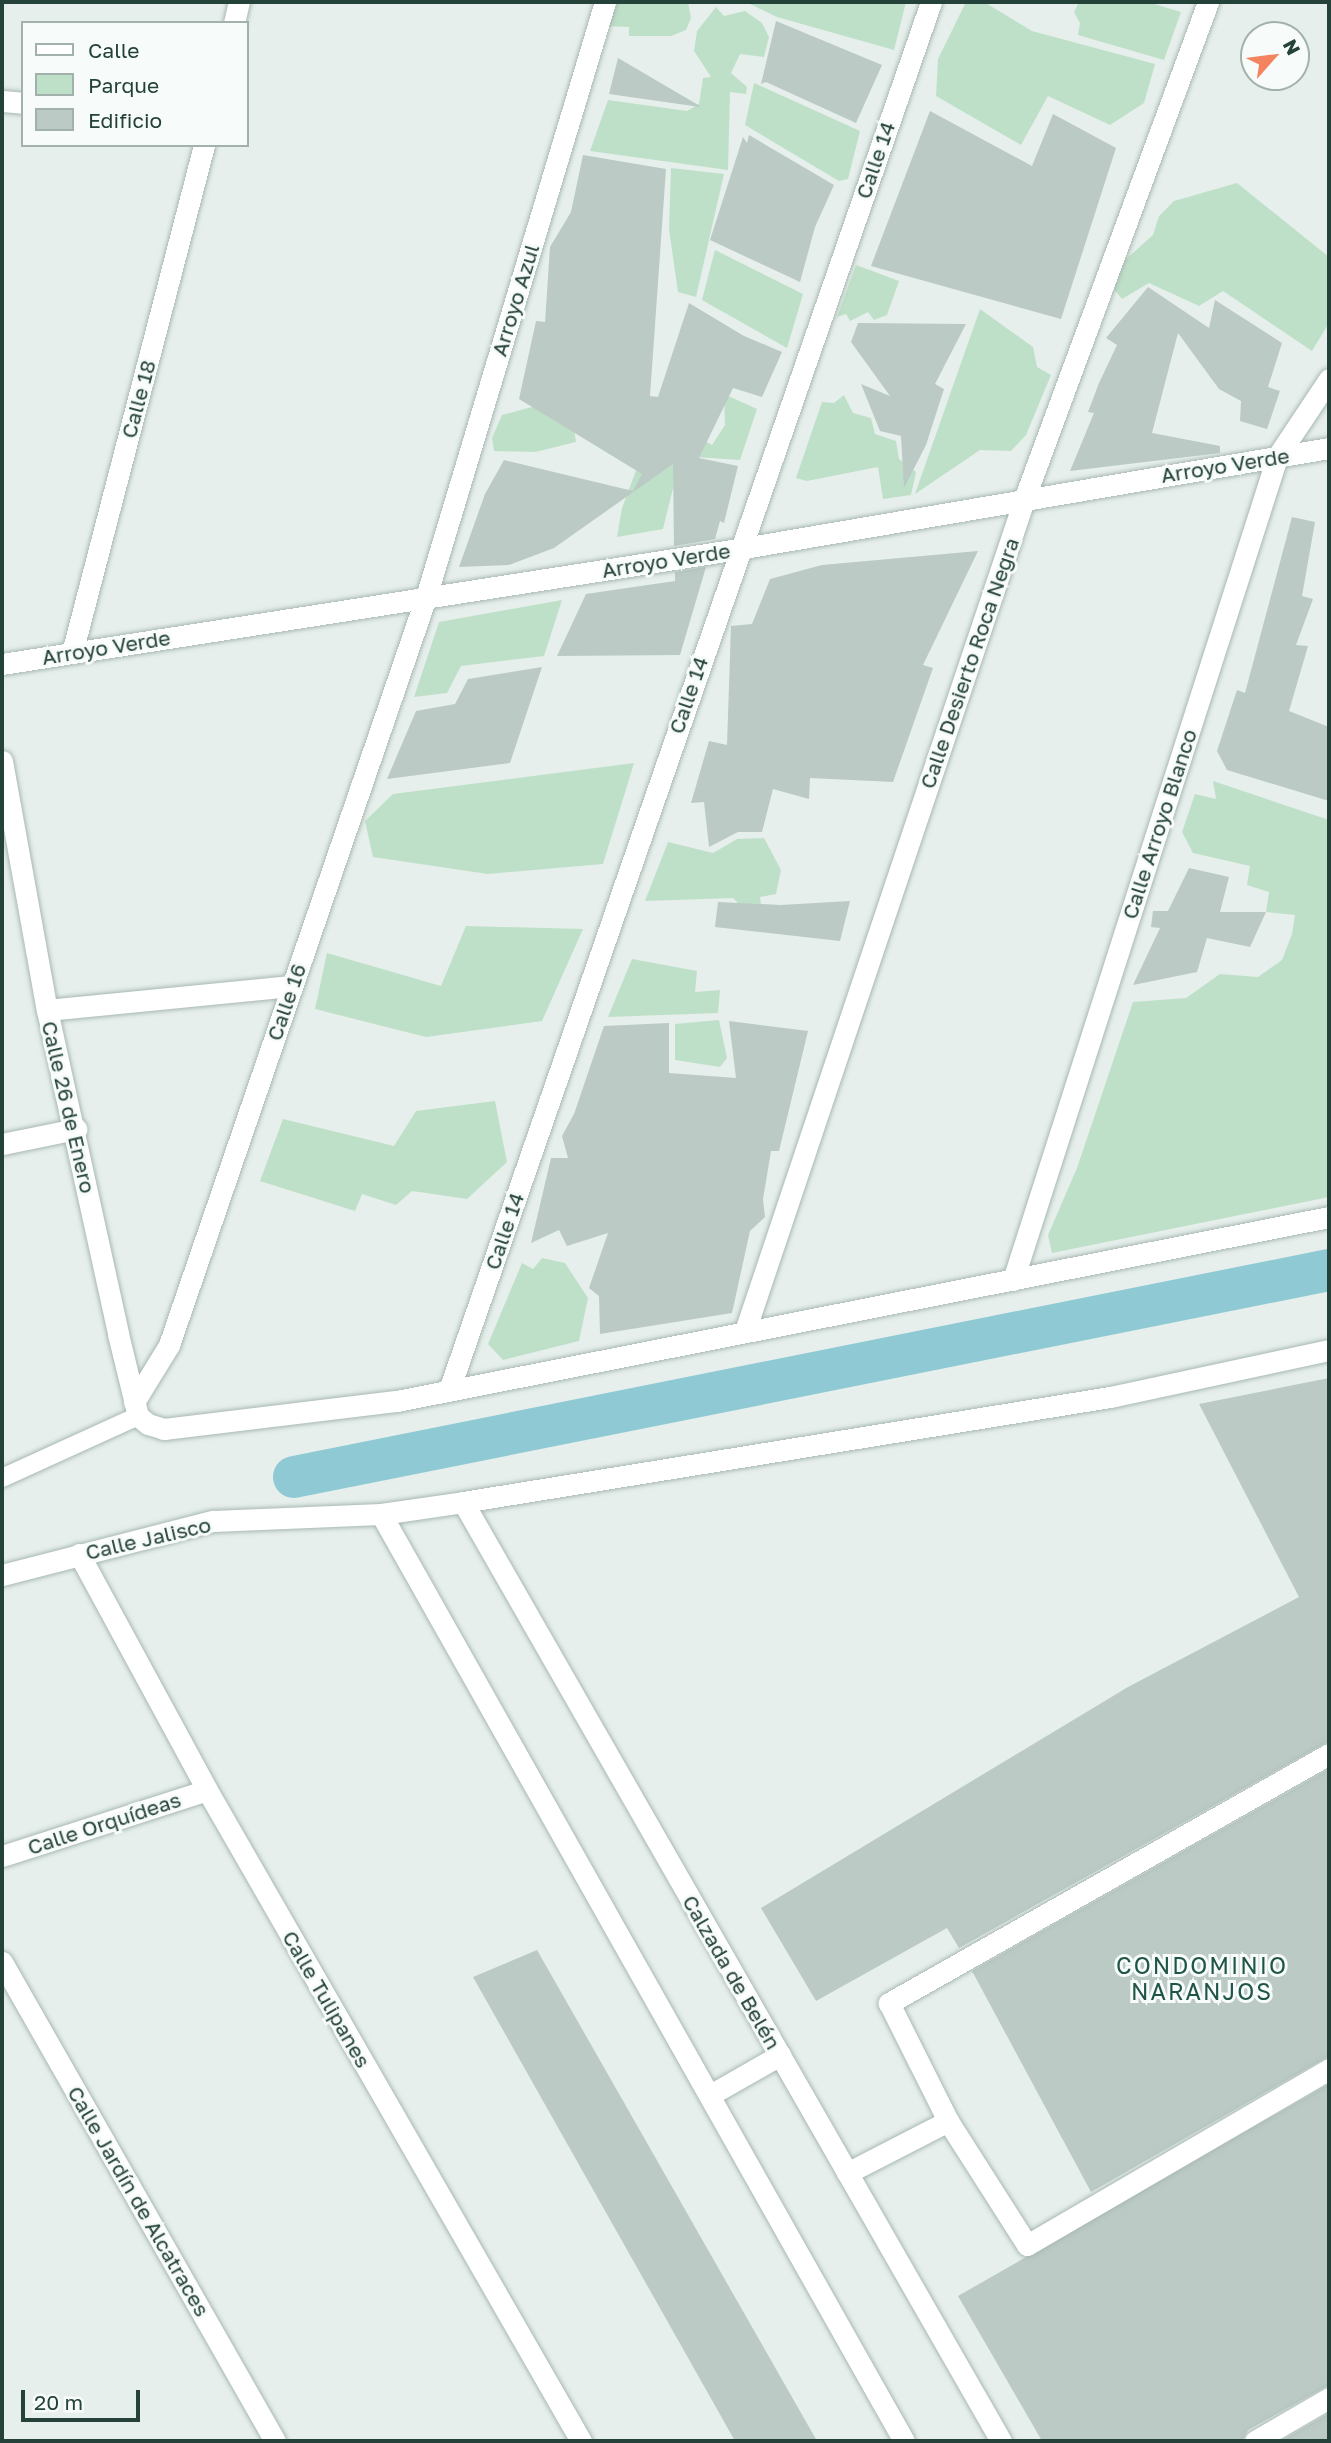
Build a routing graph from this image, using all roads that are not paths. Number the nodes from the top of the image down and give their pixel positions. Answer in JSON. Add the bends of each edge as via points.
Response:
{"nodes":[{"id":1,"x":239,"y":2,"type":"edge"},
{"id":2,"x":605,"y":2,"type":"edge"},
{"id":3,"x":931,"y":2,"type":"edge"},
{"id":4,"x":1208,"y":2,"type":"edge"},
{"id":5,"x":234,"y":21,"type":"edge"},
{"id":6,"x":2,"y":101,"type":"edge"},
{"id":7,"x":21,"y":103,"type":"edge"},
{"id":8,"x":203,"y":147,"type":"edge"},
{"id":9,"x":1329,"y":379,"type":"edge"},
{"id":10,"x":1329,"y":448,"type":"edge"},
{"id":11,"x":1277,"y":457,"type":"junction"},
{"id":12,"x":1025,"y":497,"type":"junction"},
{"id":13,"x":738,"y":550,"type":"junction"},
{"id":14,"x":426,"y":597,"type":"junction"},
{"id":15,"x":72,"y":653,"type":"junction"},
{"id":16,"x":2,"y":664,"type":"edge"},
{"id":17,"x":2,"y":761,"type":"edge"},
{"id":18,"x":291,"y":986,"type":"junction"},
{"id":19,"x":47,"y":1010,"type":"junction"},
{"id":20,"x":76,"y":1129,"type":"junction"},
{"id":21,"x":2,"y":1144,"type":"edge"},
{"id":22,"x":1329,"y":1217,"type":"edge"},
{"id":23,"x":1013,"y":1280,"type":"junction"},
{"id":24,"x":746,"y":1331,"type":"junction"},
{"id":25,"x":1329,"y":1350,"type":"edge"},
{"id":26,"x":449,"y":1390,"type":"junction"},
{"id":27,"x":140,"y":1414,"type":"junction"},
{"id":28,"x":2,"y":1478,"type":"edge"},
{"id":29,"x":463,"y":1502,"type":"junction"},
{"id":30,"x":381,"y":1514,"type":"junction"},
{"id":31,"x":79,"y":1554,"type":"junction"},
{"id":32,"x":2,"y":1575,"type":"edge"},
{"id":33,"x":1329,"y":1754,"type":"edge"},
{"id":34,"x":207,"y":1790,"type":"junction"},
{"id":35,"x":2,"y":1856,"type":"edge"},
{"id":36,"x":2,"y":1962,"type":"edge"},
{"id":37,"x":780,"y":2055,"type":"junction"},
{"id":38,"x":1329,"y":2069,"type":"edge"},
{"id":39,"x":710,"y":2095,"type":"junction"},
{"id":40,"x":948,"y":2121,"type":"junction"},
{"id":41,"x":847,"y":2173,"type":"junction"},
{"id":42,"x":1329,"y":2398,"type":"edge"},
{"id":43,"x":275,"y":2441,"type":"edge"},
{"id":44,"x":581,"y":2441,"type":"edge"},
{"id":45,"x":904,"y":2441,"type":"edge"},
{"id":46,"x":1001,"y":2441,"type":"edge"},
{"id":47,"x":1255,"y":2441,"type":"edge"}],
"edges":[{"from":1,"to":5,"type":"street"},
{"from":2,"to":14,"type":"street","name":"Arroyo Azul"},
{"from":3,"to":13,"type":"street","name":"Calle 14"},
{"from":4,"to":12,"type":"street","name":"Calle Desierto Roca Negra"},
{"from":6,"to":7,"type":"street"},
{"from":8,"to":15,"type":"street","name":"Calle 18"},
{"from":9,"to":11,"type":"street","name":"Calle Arroyo Blanco"},
{"from":10,"to":11,"type":"street","name":"Arroyo Verde"},
{"from":11,"to":12,"type":"street","name":"Arroyo Verde"},
{"from":11,"to":23,"type":"street","name":"Calle Arroyo Blanco"},
{"from":12,"to":13,"type":"street","name":"Arroyo Verde"},
{"from":12,"to":24,"type":"street","name":"Calle Desierto Roca Negra"},
{"from":13,"to":14,"type":"street","name":"Arroyo Verde"},
{"from":13,"to":26,"type":"street","name":"Calle 14"},
{"from":14,"to":15,"type":"street","name":"Arroyo Verde"},
{"from":14,"to":18,"type":"street","name":"Calle 16"},
{"from":15,"to":16,"type":"street","name":"Arroyo Verde"},
{"from":17,"to":19,"type":"street","name":"Calle 26 de Enero"},
{"from":18,"to":19,"type":"street"},
{"from":18,"to":27,"type":"street","name":"Calle 16","via":[[169,1345]]},
{"from":19,"to":20,"type":"street","name":"Calle 26 de Enero"},
{"from":20,"to":21,"type":"street"},
{"from":20,"to":27,"type":"street","name":"Calle 26 de Enero"},
{"from":22,"to":23,"type":"street"},
{"from":23,"to":24,"type":"street"},
{"from":24,"to":26,"type":"street"},
{"from":25,"to":29,"type":"street","name":"Calle Jalisco","via":[[1110,1397]]},
{"from":26,"to":27,"type":"street","via":[[397,1401],[164,1429]]},
{"from":27,"to":28,"type":"lane"},
{"from":29,"to":30,"type":"street","name":"Calle Jalisco"},
{"from":29,"to":37,"type":"street","name":"Calzada de Belén"},
{"from":30,"to":31,"type":"street","name":"Calle Jalisco","via":[[213,1521]]},
{"from":30,"to":39,"type":"street"},
{"from":31,"to":32,"type":"street","name":"Calle Jalisco"},
{"from":31,"to":34,"type":"street","name":"Calle Tulipanes"},
{"from":33,"to":40,"type":"street","via":[[889,2003]]},
{"from":34,"to":35,"type":"street","name":"Calle Orquídeas"},
{"from":34,"to":44,"type":"street","name":"Calle Tulipanes"},
{"from":36,"to":43,"type":"street","name":"Calle Jardín de Alcatraces"},
{"from":37,"to":39,"type":"street"},
{"from":37,"to":41,"type":"street","name":"Calzada de Belén"},
{"from":38,"to":40,"type":"street","via":[[1027,2245]]},
{"from":39,"to":45,"type":"street"},
{"from":40,"to":41,"type":"street"},
{"from":41,"to":46,"type":"street","name":"Calzada de Belén"},
{"from":42,"to":47,"type":"street"}]}
